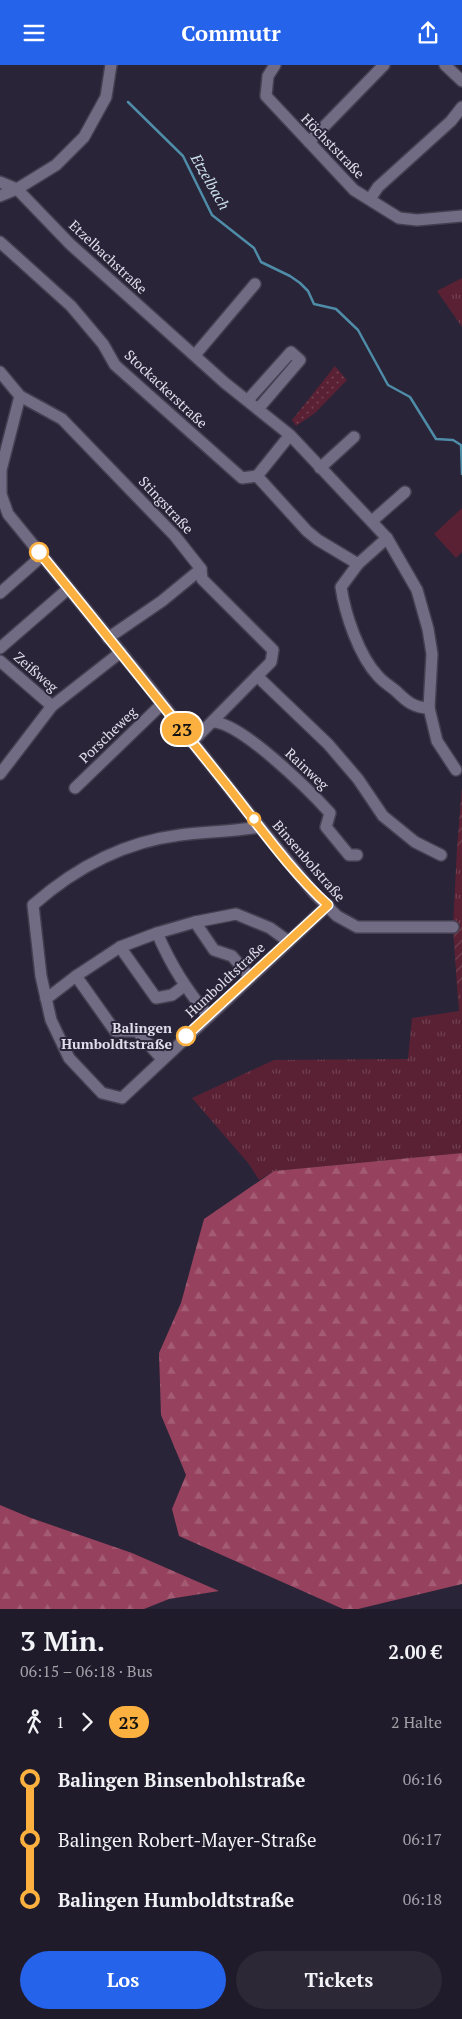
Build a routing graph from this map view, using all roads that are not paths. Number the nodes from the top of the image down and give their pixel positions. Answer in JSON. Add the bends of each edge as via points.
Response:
{"nodes":[{"id":1,"x":112,"y":65,"type":"edge"},
{"id":2,"x":276,"y":65,"type":"edge"},
{"id":3,"x":384,"y":65,"type":"edge"},
{"id":4,"x":445,"y":65,"type":"edge"},
{"id":5,"x":462,"y":81,"type":"edge"},
{"id":6,"x":462,"y":107,"type":"edge"},
{"id":7,"x":309,"y":143,"type":"junction"},
{"id":8,"x":0,"y":182,"type":"edge"},
{"id":9,"x":17,"y":189,"type":"junction"},
{"id":10,"x":0,"y":196,"type":"edge"},
{"id":11,"x":370,"y":199,"type":"junction"},
{"id":12,"x":462,"y":216,"type":"edge"},
{"id":13,"x":0,"y":242,"type":"edge"},
{"id":14,"x":255,"y":285,"type":"dead end"},
{"id":15,"x":194,"y":355,"type":"junction"},
{"id":16,"x":0,"y":372,"type":"edge"},
{"id":17,"x":20,"y":397,"type":"junction"},
{"id":18,"x":248,"y":401,"type":"junction"},
{"id":19,"x":258,"y":409,"type":"junction"},
{"id":20,"x":290,"y":435,"type":"junction"},
{"id":21,"x":354,"y":437,"type":"dead end"},
{"id":22,"x":3,"y":451,"type":"edge"},
{"id":23,"x":320,"y":468,"type":"junction"},
{"id":24,"x":258,"y":476,"type":"junction"},
{"id":25,"x":405,"y":492,"type":"dead end"},
{"id":26,"x":4,"y":517,"type":"edge"},
{"id":27,"x":372,"y":521,"type":"junction"},
{"id":28,"x":387,"y":538,"type":"junction"},
{"id":29,"x":42,"y":556,"type":"junction"},
{"id":30,"x":358,"y":565,"type":"junction"},
{"id":31,"x":201,"y":569,"type":"junction"},
{"id":32,"x":68,"y":589,"type":"junction"},
{"id":33,"x":0,"y":593,"type":"edge"},
{"id":34,"x":108,"y":638,"type":"junction"},
{"id":35,"x":0,"y":649,"type":"edge"},
{"id":36,"x":121,"y":652,"type":"junction"},
{"id":37,"x":0,"y":661,"type":"edge"},
{"id":38,"x":258,"y":677,"type":"junction"},
{"id":39,"x":162,"y":704,"type":"junction"},
{"id":40,"x":52,"y":706,"type":"junction"},
{"id":41,"x":429,"y":708,"type":"junction"},
{"id":42,"x":212,"y":722,"type":"junction"},
{"id":43,"x":192,"y":741,"type":"junction"},
{"id":44,"x":456,"y":770,"type":"dead end"},
{"id":45,"x":0,"y":774,"type":"edge"},
{"id":46,"x":75,"y":788,"type":"dead end"},
{"id":47,"x":260,"y":827,"type":"junction"},
{"id":48,"x":357,"y":855,"type":"dead end"},
{"id":49,"x":441,"y":855,"type":"dead end"},
{"id":50,"x":328,"y":905,"type":"junction"},
{"id":51,"x":195,"y":922,"type":"junction"},
{"id":52,"x":453,"y":927,"type":"dead end"},
{"id":53,"x":157,"y":933,"type":"junction"},
{"id":54,"x":288,"y":941,"type":"junction"},
{"id":55,"x":120,"y":947,"type":"junction"},
{"id":56,"x":76,"y":976,"type":"junction"},
{"id":57,"x":250,"y":977,"type":"junction"},
{"id":58,"x":184,"y":986,"type":"junction"},
{"id":59,"x":46,"y":999,"type":"junction"},
{"id":60,"x":208,"y":1016,"type":"junction"},
{"id":61,"x":162,"y":1059,"type":"junction"}],
"edges":[{"from":1,"to":9,"type":"street","via":[[106,97],[84,137],[56,165]]},
{"from":2,"to":7,"type":"street","name":"Höchststraße","via":[[268,76],[266,96]]},
{"from":3,"to":7,"type":"street"},
{"from":4,"to":5,"type":"street"},
{"from":6,"to":11,"type":"street","via":[[452,121],[378,187]]},
{"from":7,"to":11,"type":"street","name":"Höchststraße","via":[[354,190]]},
{"from":8,"to":9,"type":"street","name":"Etzelbachstraße"},
{"from":9,"to":10,"type":"street"},
{"from":9,"to":15,"type":"street","name":"Etzelbachstraße","via":[[70,244]]},
{"from":11,"to":12,"type":"street","name":"Höchststraße","via":[[399,218],[417,220]]},
{"from":13,"to":24,"type":"street","name":"Stockackerstraße","via":[[71,306],[103,344],[115,365],[242,478]]},
{"from":14,"to":15,"type":"street"},
{"from":15,"to":18,"type":"street","name":"Etzelbachstraße"},
{"from":16,"to":17,"type":"street","name":"Stingstraße"},
{"from":17,"to":22,"type":"street","name":"Binsenbolstraße"},
{"from":17,"to":31,"type":"street","name":"Stingstraße","via":[[62,419],[169,530]]},
{"from":18,"to":19,"type":"street","name":"Etzelbachstraße"},
{"from":18,"to":19,"type":"street","via":[[291,352],[300,359]]},
{"from":19,"to":20,"type":"street","name":"Etzelbachstraße"},
{"from":20,"to":23,"type":"street","name":"Etzelbachstraße"},
{"from":20,"to":24,"type":"street"},
{"from":21,"to":23,"type":"street"},
{"from":22,"to":26,"type":"street","name":"Binsenbolstraße","via":[[1,495]]},
{"from":23,"to":27,"type":"street","name":"Etzelbachstraße"},
{"from":24,"to":30,"type":"street","via":[[307,531]]},
{"from":25,"to":27,"type":"street"},
{"from":26,"to":29,"type":"street","name":"Binsenbolstraße"},
{"from":27,"to":28,"type":"street","name":"Etzelbachstraße"},
{"from":28,"to":30,"type":"street"},
{"from":28,"to":41,"type":"street","name":"Etzelbachstraße","via":[[418,591],[428,629],[432,655]]},
{"from":29,"to":32,"type":"street","name":"Binsenbolstraße"},
{"from":29,"to":33,"type":"street"},
{"from":30,"to":41,"type":"street","via":[[341,587],[344,609],[361,650],[377,675],[409,703]]},
{"from":31,"to":34,"type":"street"},
{"from":31,"to":38,"type":"street","name":"Stingstraße","via":[[202,579],[273,650],[271,662]]},
{"from":32,"to":34,"type":"street","name":"Binsenbolstraße"},
{"from":32,"to":35,"type":"street","name":"Zeißweg"},
{"from":34,"to":36,"type":"street","name":"Binsenbolstraße"},
{"from":36,"to":39,"type":"street","name":"Binsenbolstraße"},
{"from":36,"to":40,"type":"street"},
{"from":37,"to":40,"type":"street","name":"Zeißweg"},
{"from":38,"to":42,"type":"street","name":"Stingstraße"},
{"from":38,"to":49,"type":"street","via":[[328,745],[358,779],[383,816],[415,842]]},
{"from":39,"to":43,"type":"street","name":"Binsenbolstraße"},
{"from":39,"to":46,"type":"street","name":"Porscheweg"},
{"from":40,"to":45,"type":"street"},
{"from":41,"to":44,"type":"street","name":"Etzelbachstraße","via":[[437,741]]},
{"from":42,"to":43,"type":"street","name":"Stingstraße"},
{"from":42,"to":48,"type":"street","name":"Rainweg","via":[[218,721],[234,729],[305,786],[330,813],[326,827],[349,855]]},
{"from":43,"to":47,"type":"street","name":"Binsenbolstraße"},
{"from":47,"to":50,"type":"street","name":"Binsenbolstraße","via":[[314,893]]},
{"from":47,"to":59,"type":"street","via":[[177,835],[142,843],[98,859],[49,891],[33,905]]},
{"from":50,"to":52,"type":"street","name":"Binsenbolstraße","via":[[337,917],[357,927]]},
{"from":50,"to":54,"type":"street","name":"Humboldtstraße"},
{"from":51,"to":53,"type":"street"},
{"from":51,"to":54,"type":"street","via":[[236,914],[270,928]]},
{"from":51,"to":57,"type":"street","via":[[214,950],[232,956]]},
{"from":53,"to":55,"type":"street"},
{"from":53,"to":58,"type":"street"},
{"from":54,"to":57,"type":"street","name":"Humboldtstraße"},
{"from":55,"to":56,"type":"street"},
{"from":55,"to":58,"type":"street","via":[[156,998],[172,995]]},
{"from":56,"to":59,"type":"street"},
{"from":56,"to":61,"type":"street","via":[[115,1031],[137,1031]]},
{"from":57,"to":60,"type":"street","name":"Humboldtstraße"},
{"from":58,"to":60,"type":"street"},
{"from":59,"to":61,"type":"street","name":"Humboldtstraße","via":[[51,1020],[69,1057],[102,1093],[122,1098]]},
{"from":60,"to":61,"type":"street","name":"Humboldtstraße"}]}
